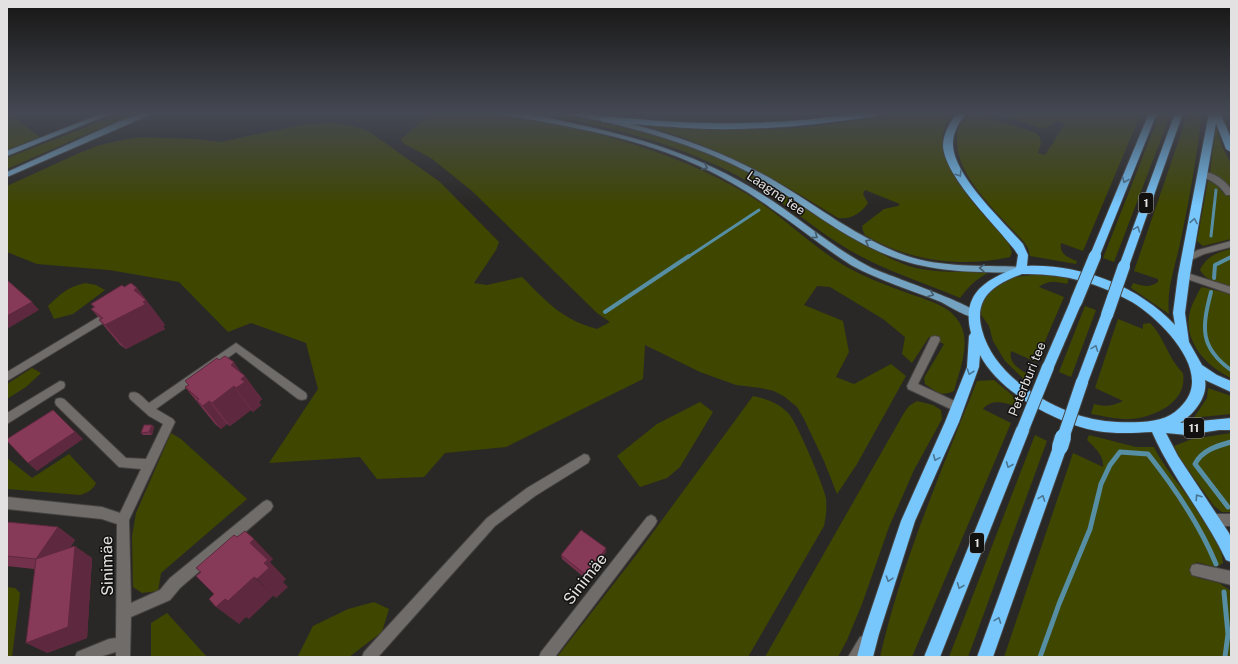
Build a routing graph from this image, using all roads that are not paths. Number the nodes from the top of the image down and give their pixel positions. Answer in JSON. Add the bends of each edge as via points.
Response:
{"nodes":[{"id":1,"x":32,"y":144,"type":"edge"},
{"id":2,"x":75,"y":144,"type":"edge"},
{"id":3,"x":646,"y":144,"type":"edge"},
{"id":4,"x":685,"y":144,"type":"edge"},
{"id":5,"x":949,"y":144,"type":"edge"},
{"id":6,"x":1140,"y":144,"type":"edge"},
{"id":7,"x":1168,"y":144,"type":"edge"},
{"id":8,"x":1207,"y":144,"type":"edge"},
{"id":9,"x":7,"y":154,"type":"edge"},
{"id":10,"x":1202,"y":174,"type":"junction"},
{"id":11,"x":7,"y":175,"type":"edge"},
{"id":12,"x":1229,"y":193,"type":"dead end"},
{"id":13,"x":1231,"y":244,"type":"edge"},
{"id":14,"x":1187,"y":259,"type":"junction"},
{"id":15,"x":1021,"y":270,"type":"junction"},
{"id":16,"x":1184,"y":275,"type":"junction"},
{"id":17,"x":1231,"y":291,"type":"edge"},
{"id":18,"x":121,"y":307,"type":"edge"},
{"id":19,"x":973,"y":314,"type":"junction"},
{"id":20,"x":975,"y":334,"type":"junction"},
{"id":21,"x":935,"y":340,"type":"dead end"},
{"id":22,"x":1183,"y":341,"type":"junction"},
{"id":23,"x":1196,"y":368,"type":"junction"},
{"id":24,"x":7,"y":377,"type":"edge"},
{"id":25,"x":60,"y":385,"type":"dead end"},
{"id":26,"x":1231,"y":387,"type":"edge"},
{"id":27,"x":134,"y":396,"type":"dead end"},
{"id":28,"x":302,"y":396,"type":"dead end"},
{"id":29,"x":60,"y":402,"type":"dead end"},
{"id":30,"x":957,"y":407,"type":"junction"},
{"id":31,"x":148,"y":408,"type":"junction"},
{"id":32,"x":7,"y":419,"type":"edge"},
{"id":33,"x":1231,"y":424,"type":"edge"},
{"id":34,"x":1156,"y":427,"type":"junction"},
{"id":35,"x":584,"y":459,"type":"dead end"},
{"id":36,"x":149,"y":464,"type":"junction"},
{"id":37,"x":7,"y":503,"type":"edge"},
{"id":38,"x":267,"y":506,"type":"dead end"},
{"id":39,"x":123,"y":520,"type":"junction"},
{"id":40,"x":1213,"y":520,"type":"junction"},
{"id":41,"x":1231,"y":520,"type":"edge"},
{"id":42,"x":651,"y":521,"type":"dead end"},
{"id":43,"x":1231,"y":555,"type":"edge"},
{"id":44,"x":1197,"y":570,"type":"dead end"},
{"id":45,"x":1231,"y":578,"type":"edge"},
{"id":46,"x":124,"y":613,"type":"junction"},
{"id":47,"x":871,"y":634,"type":"junction"},
{"id":48,"x":123,"y":650,"type":"edge"},
{"id":49,"x":82,"y":657,"type":"edge"},
{"id":50,"x":369,"y":657,"type":"edge"},
{"id":51,"x":546,"y":657,"type":"edge"},
{"id":52,"x":855,"y":657,"type":"edge"},
{"id":53,"x":865,"y":657,"type":"edge"},
{"id":54,"x":932,"y":657,"type":"edge"},
{"id":55,"x":985,"y":657,"type":"edge"}],
"edges":[{"from":1,"to":9,"type":"main road"},
{"from":2,"to":11,"type":"main road"},
{"from":3,"to":19,"type":"main road","name":"Laagna tee","one_way":true,"via":[[702,165],[752,191],[855,262],[896,281],[953,302]]},
{"from":15,"to":4,"type":"main road","name":"Laagna tee","one_way":true,"via":[[939,267],[903,258],[861,239],[774,184],[734,163]]},
{"from":5,"to":15,"type":"highway","one_way":true,"via":[[948,151],[964,181],[1019,247],[1023,259]]},
{"from":6,"to":54,"type":"highway","name":"Peterburi tee","number":"1","one_way":true,"bridge":true},
{"from":55,"to":7,"type":"highway","number":"1","one_way":true,"bridge":true},
{"from":8,"to":10,"type":"highway"},
{"from":10,"to":12,"type":"street","via":[[1219,180]]},
{"from":14,"to":10,"type":"highway","one_way":true},
{"from":13,"to":14,"type":"street","via":[[1201,252]]},
{"from":14,"to":16,"type":"highway"},
{"from":15,"to":19,"type":"highway","via":[[990,285],[978,298]]},
{"from":15,"to":22,"type":"highway","via":[[1048,270],[1108,286],[1137,301],[1163,319]]},
{"from":16,"to":17,"type":"street"},
{"from":16,"to":22,"type":"highway","via":[[1179,313]]},
{"from":18,"to":24,"type":"street"},
{"from":19,"to":20,"type":"highway"},
{"from":20,"to":30,"type":"highway","one_way":true,"via":[[972,367]]},
{"from":20,"to":34,"type":"highway","via":[[984,353],[1009,381],[1042,404],[1080,421],[1121,429]]},
{"from":21,"to":30,"type":"street","via":[[912,386]]},
{"from":22,"to":23,"type":"highway"},
{"from":23,"to":26,"type":"highway"},
{"from":23,"to":34,"type":"highway","via":[[1198,392],[1190,408],[1175,420]]},
{"from":25,"to":32,"type":"street"},
{"from":27,"to":31,"type":"street"},
{"from":28,"to":31,"type":"street","via":[[236,347]]},
{"from":29,"to":36,"type":"street","via":[[123,463]]},
{"from":30,"to":47,"type":"highway","one_way":true,"via":[[908,521]]},
{"from":31,"to":36,"type":"street","via":[[169,422]]},
{"from":33,"to":34,"type":"highway","number":"11","via":[[1188,429]]},
{"from":40,"to":34,"type":"highway","one_way":true,"via":[[1163,445]]},
{"from":35,"to":50,"type":"street","via":[[491,522]]},
{"from":36,"to":39,"type":"street"},
{"from":37,"to":39,"type":"street","name":"Sinimäe","via":[[102,513]]},
{"from":38,"to":46,"type":"street","via":[[175,583],[165,595]]},
{"from":39,"to":46,"type":"street","name":"Sinimäe"},
{"from":40,"to":41,"type":"street"},
{"from":40,"to":43,"type":"highway"},
{"from":42,"to":51,"type":"street","name":"Sinimäe"},
{"from":44,"to":45,"type":"street"},
{"from":46,"to":48,"type":"street","name":"Sinimäe"},
{"from":47,"to":52,"type":"street"},
{"from":47,"to":53,"type":"highway"},
{"from":48,"to":49,"type":"street","via":[[109,646]]}]}
